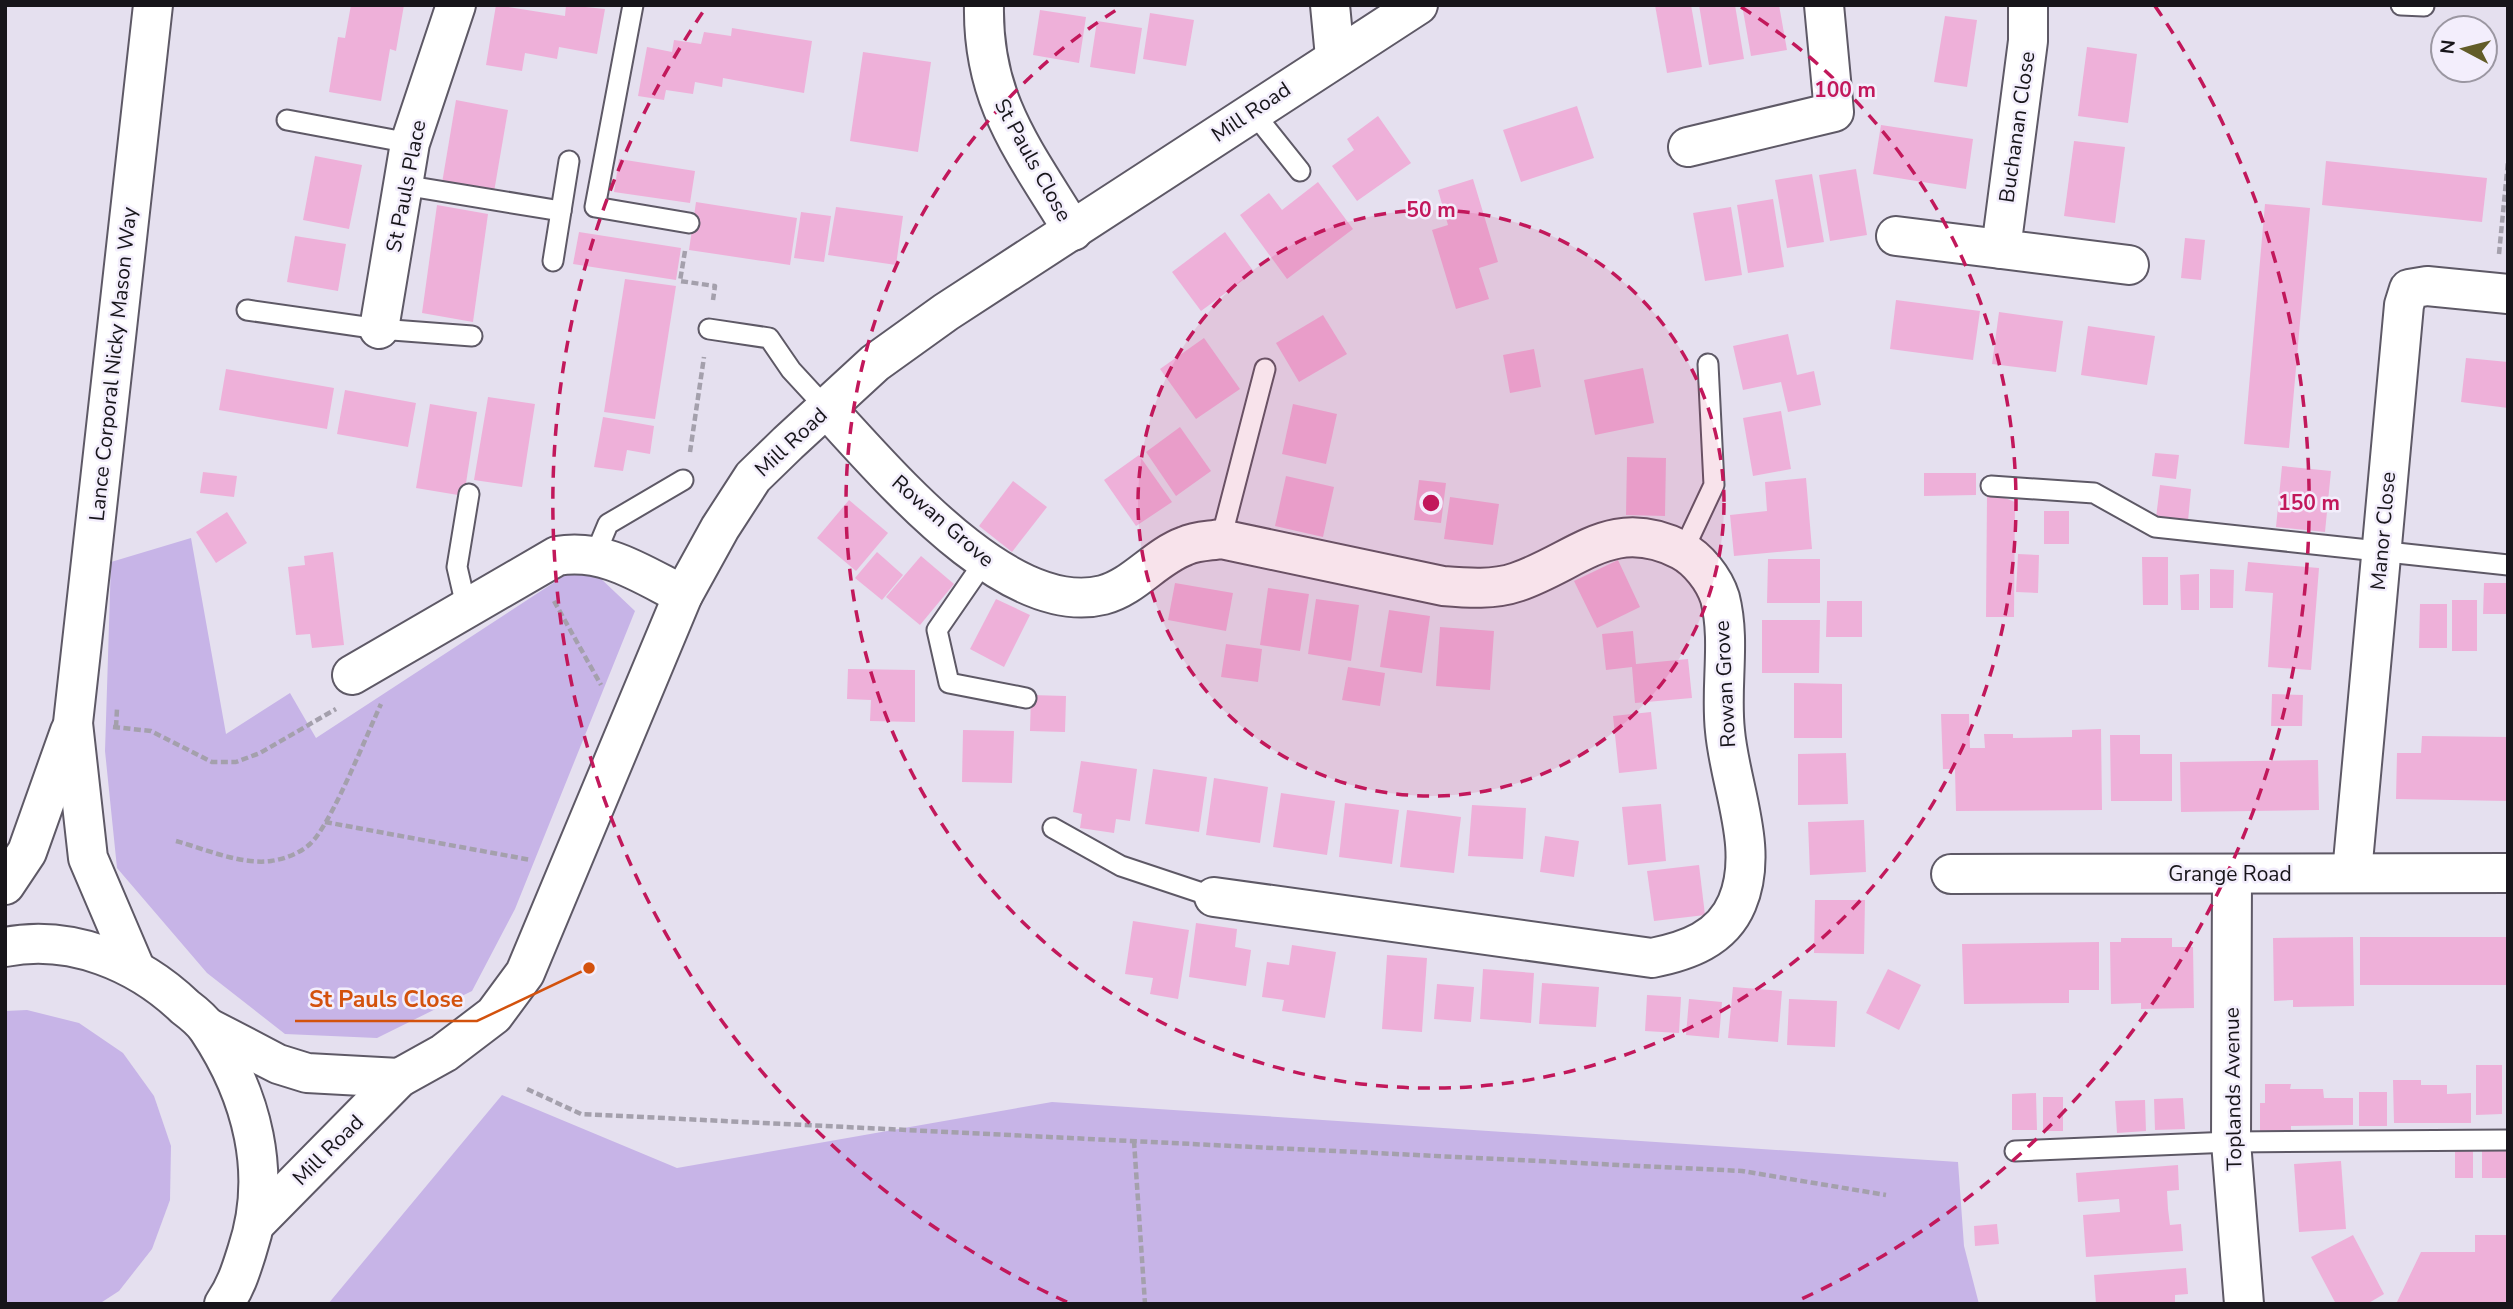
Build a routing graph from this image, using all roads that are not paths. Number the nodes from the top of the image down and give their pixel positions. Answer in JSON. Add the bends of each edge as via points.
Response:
{"nodes":[{"id":1,"x":153,"y":5,"type":"edge"},
{"id":2,"x":456,"y":5,"type":"edge"},
{"id":3,"x":633,"y":5,"type":"edge"},
{"id":4,"x":984,"y":5,"type":"edge"},
{"id":5,"x":1330,"y":5,"type":"edge"},
{"id":6,"x":1418,"y":5,"type":"edge"},
{"id":7,"x":1824,"y":5,"type":"edge"},
{"id":8,"x":2028,"y":5,"type":"edge"},
{"id":9,"x":2401,"y":5,"type":"edge"},
{"id":10,"x":2424,"y":6,"type":"edge"},
{"id":11,"x":1335,"y":57,"type":"junction"},
{"id":12,"x":1252,"y":111,"type":"junction"},
{"id":13,"x":287,"y":120,"type":"dead end"},
{"id":14,"x":411,"y":143,"type":"junction"},
{"id":15,"x":1688,"y":147,"type":"dead end"},
{"id":16,"x":569,"y":161,"type":"dead end"},
{"id":17,"x":1300,"y":171,"type":"dead end"},
{"id":18,"x":403,"y":185,"type":"junction"},
{"id":19,"x":561,"y":211,"type":"junction"},
{"id":20,"x":689,"y":223,"type":"dead end"},
{"id":21,"x":1073,"y":231,"type":"junction"},
{"id":22,"x":1896,"y":236,"type":"dead end"},
{"id":23,"x":2001,"y":249,"type":"junction"},
{"id":24,"x":554,"y":261,"type":"dead end"},
{"id":25,"x":2129,"y":265,"type":"dead end"},
{"id":26,"x":2502,"y":293,"type":"edge"},
{"id":27,"x":247,"y":310,"type":"dead end"},
{"id":28,"x":379,"y":329,"type":"junction"},
{"id":29,"x":709,"y":329,"type":"dead end"},
{"id":30,"x":472,"y":336,"type":"dead end"},
{"id":31,"x":1708,"y":364,"type":"dead end"},
{"id":32,"x":1265,"y":369,"type":"dead end"},
{"id":33,"x":827,"y":409,"type":"junction"},
{"id":34,"x":683,"y":480,"type":"dead end"},
{"id":35,"x":1991,"y":486,"type":"dead end"},
{"id":36,"x":469,"y":494,"type":"dead end"},
{"id":37,"x":1222,"y":539,"type":"junction"},
{"id":38,"x":2382,"y":550,"type":"junction"},
{"id":39,"x":1683,"y":551,"type":"junction"},
{"id":40,"x":595,"y":555,"type":"junction"},
{"id":41,"x":984,"y":562,"type":"junction"},
{"id":42,"x":2508,"y":565,"type":"edge"},
{"id":43,"x":683,"y":595,"type":"junction"},
{"id":44,"x":466,"y":606,"type":"junction"},
{"id":45,"x":352,"y":675,"type":"dead end"},
{"id":46,"x":1026,"y":698,"type":"dead end"},
{"id":47,"x":73,"y":723,"type":"junction"},
{"id":48,"x":1054,"y":828,"type":"dead end"},
{"id":49,"x":2353,"y":873,"type":"junction"},
{"id":50,"x":2508,"y":873,"type":"edge"},
{"id":51,"x":1951,"y":874,"type":"dead end"},
{"id":52,"x":2232,"y":875,"type":"junction"},
{"id":53,"x":5,"y":885,"type":"edge"},
{"id":54,"x":1214,"y":897,"type":"joint"},
{"id":55,"x":5,"y":947,"type":"edge"},
{"id":56,"x":135,"y":968,"type":"junction"},
{"id":57,"x":207,"y":1027,"type":"junction"},
{"id":58,"x":399,"y":1078,"type":"junction"},
{"id":59,"x":2508,"y":1140,"type":"edge"},
{"id":60,"x":2231,"y":1142,"type":"junction"},
{"id":61,"x":2015,"y":1151,"type":"dead end"},
{"id":62,"x":257,"y":1222,"type":"junction"},
{"id":63,"x":224,"y":1304,"type":"edge"},
{"id":64,"x":2244,"y":1304,"type":"edge"}],
"edges":[{"from":1,"to":47,"type":"street","name":"Lance Corporal Nicky Mason Way"},
{"from":2,"to":14,"type":"street","name":"St Pauls Place"},
{"from":3,"to":20,"type":"lane","via":[[595,207]]},
{"from":4,"to":21,"type":"street","name":"St Pauls Close","via":[[983,43],[994,91],[1014,134]]},
{"from":5,"to":11,"type":"street"},
{"from":6,"to":11,"type":"street","name":"Mill Road"},
{"from":7,"to":15,"type":"street","via":[[1834,112]]},
{"from":8,"to":23,"type":"street","name":"Buchanan Close","via":[[2028,41]]},
{"from":9,"to":10,"type":"lane"},
{"from":11,"to":12,"type":"street","name":"Mill Road"},
{"from":12,"to":17,"type":"lane"},
{"from":12,"to":21,"type":"street","name":"Mill Road"},
{"from":13,"to":14,"type":"lane"},
{"from":14,"to":18,"type":"street","name":"St Pauls Place"},
{"from":16,"to":19,"type":"lane"},
{"from":18,"to":19,"type":"lane"},
{"from":18,"to":28,"type":"street","name":"St Pauls Place"},
{"from":19,"to":24,"type":"lane"},
{"from":21,"to":33,"type":"street","name":"Mill Road","via":[[875,363]]},
{"from":22,"to":23,"type":"street"},
{"from":23,"to":25,"type":"street"},
{"from":26,"to":38,"type":"street","name":"Manor Close","via":[[2427,286],[2409,289]]},
{"from":27,"to":28,"type":"lane"},
{"from":28,"to":30,"type":"lane"},
{"from":29,"to":33,"type":"lane","via":[[769,338]]},
{"from":31,"to":39,"type":"lane","via":[[1714,485]]},
{"from":32,"to":37,"type":"lane"},
{"from":33,"to":41,"type":"street","name":"Rowan Grove","via":[[900,486]]},
{"from":33,"to":43,"type":"street","name":"Mill Road","via":[[753,477]]},
{"from":34,"to":40,"type":"lane","via":[[608,524]]},
{"from":35,"to":38,"type":"lane","via":[[2094,493],[2155,527]]},
{"from":36,"to":44,"type":"lane","via":[[457,567]]},
{"from":37,"to":39,"type":"street","name":"Rowan Grove","via":[[1443,586],[1480,589],[1517,582],[1596,543],[1624,536],[1650,537]]},
{"from":37,"to":41,"type":"street","name":"Rowan Grove","via":[[1186,545],[1106,594],[1080,599],[1024,584]]},
{"from":38,"to":42,"type":"lane"},
{"from":38,"to":49,"type":"street","name":"Manor Close"},
{"from":39,"to":54,"type":"street","name":"Rowan Grove","via":[[1705,570],[1719,596],[1725,631],[1725,732],[1745,844],[1746,878],[1736,906],[1718,931],[1686,951],[1652,958]]},
{"from":40,"to":43,"type":"street"},
{"from":40,"to":44,"type":"street","via":[[557,556]]},
{"from":41,"to":46,"type":"lane","via":[[937,630],[949,683]]},
{"from":43,"to":58,"type":"street","name":"Mill Road","via":[[525,973],[494,1014],[444,1053]]},
{"from":44,"to":45,"type":"street"},
{"from":47,"to":53,"type":"street","name":"Lance Corporal Nicky Mason Way","via":[[27,852]]},
{"from":47,"to":56,"type":"street","name":"Lance Corporal Nicky Mason Way","via":[[88,858]]},
{"from":48,"to":54,"type":"lane","via":[[1121,866]]},
{"from":49,"to":50,"type":"street","name":"Grange Road"},
{"from":49,"to":52,"type":"street","name":"Grange Road"},
{"from":51,"to":52,"type":"street","name":"Grange Road"},
{"from":52,"to":60,"type":"street","name":"Toplands Avenue"},
{"from":55,"to":56,"type":"street","via":[[84,949]]},
{"from":56,"to":57,"type":"street"},
{"from":57,"to":58,"type":"street","via":[[278,1065],[307,1073]]},
{"from":57,"to":62,"type":"street","via":[[246,1100],[259,1162]]},
{"from":58,"to":62,"type":"street","name":"Mill Road"},
{"from":59,"to":60,"type":"lane"},
{"from":60,"to":61,"type":"lane"},
{"from":60,"to":64,"type":"street","name":"Toplands Avenue"},
{"from":62,"to":63,"type":"street","via":[[234,1290]]}]}
